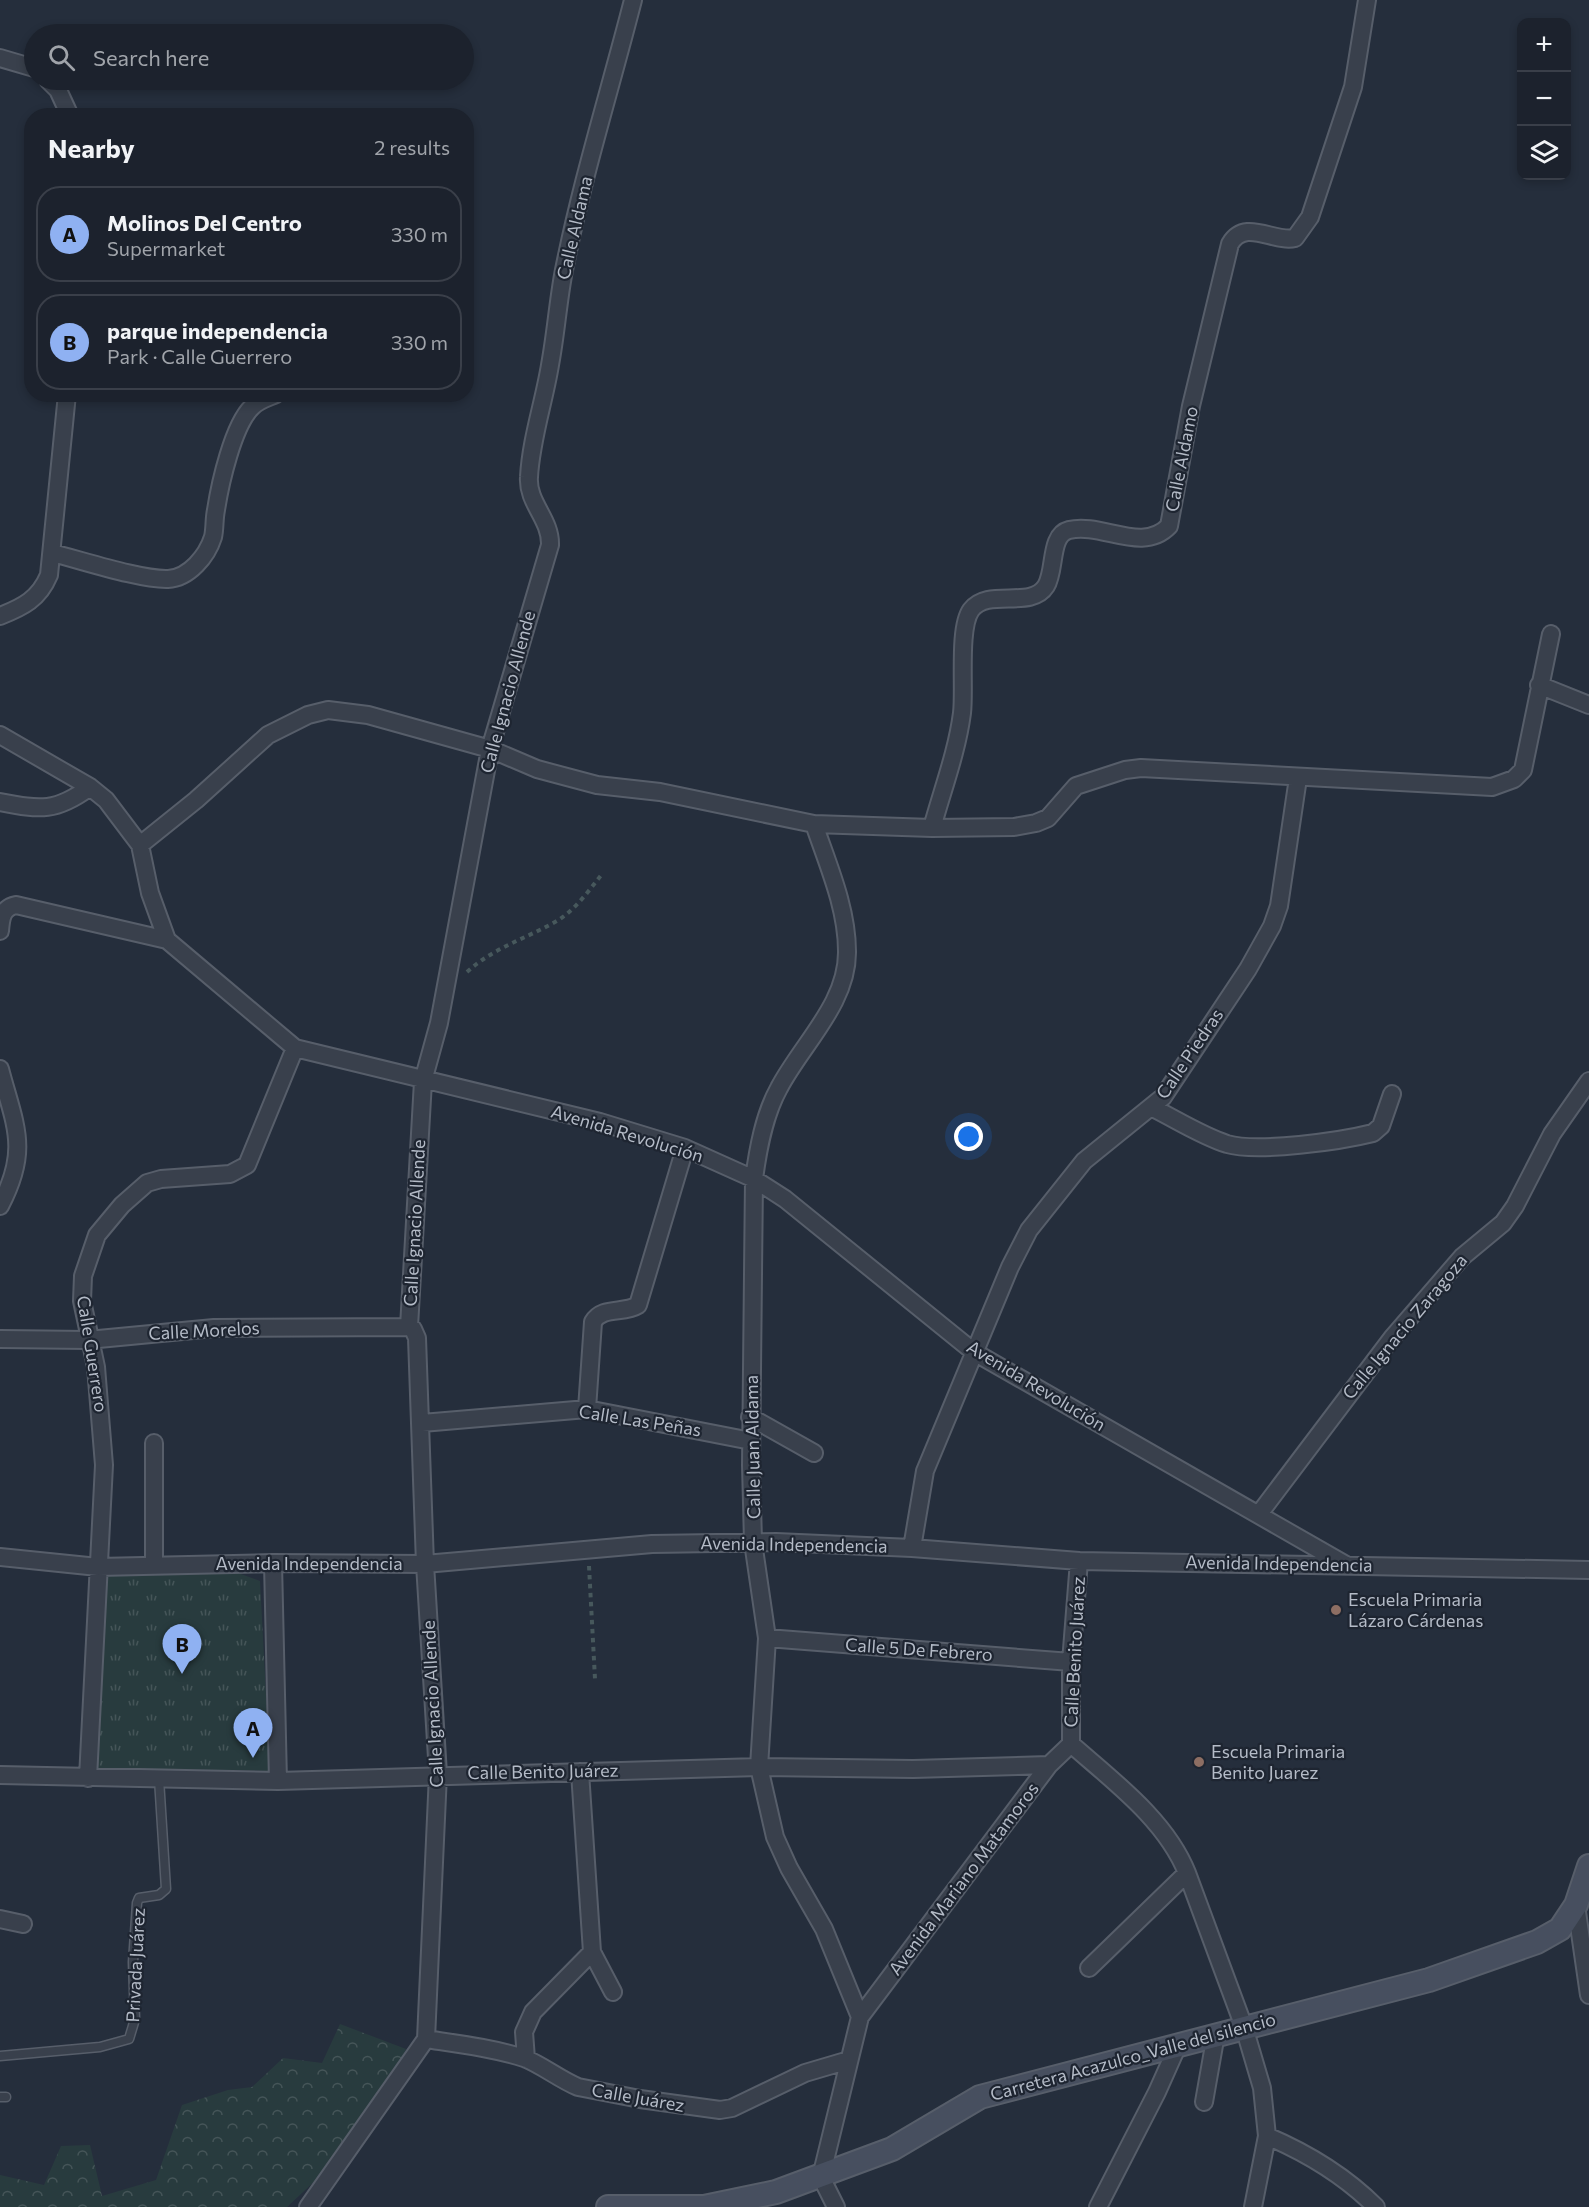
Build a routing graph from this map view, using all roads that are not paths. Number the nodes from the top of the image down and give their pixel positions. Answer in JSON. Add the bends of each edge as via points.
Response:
{"nodes":[{"id":1,"x":633,"y":0,"type":"edge"},
{"id":2,"x":1367,"y":0,"type":"edge"},
{"id":3,"x":0,"y":58,"type":"edge"},
{"id":4,"x":24,"y":65,"type":"edge"},
{"id":5,"x":58,"y":90,"type":"edge"},
{"id":6,"x":66,"y":108,"type":"edge"},
{"id":7,"x":66,"y":402,"type":"edge"},
{"id":8,"x":258,"y":402,"type":"edge"},
{"id":9,"x":530,"y":459,"type":"joint"},
{"id":10,"x":52,"y":553,"type":"junction"},
{"id":11,"x":0,"y":616,"type":"edge"},
{"id":12,"x":1551,"y":634,"type":"dead end"},
{"id":13,"x":1539,"y":686,"type":"junction"},
{"id":14,"x":1589,"y":705,"type":"edge"},
{"id":15,"x":0,"y":735,"type":"edge"},
{"id":16,"x":490,"y":749,"type":"junction"},
{"id":17,"x":1298,"y":778,"type":"junction"},
{"id":18,"x":90,"y":788,"type":"junction"},
{"id":19,"x":0,"y":802,"type":"edge"},
{"id":20,"x":814,"y":824,"type":"junction"},
{"id":21,"x":932,"y":828,"type":"junction"},
{"id":22,"x":140,"y":845,"type":"junction"},
{"id":23,"x":0,"y":931,"type":"edge"},
{"id":24,"x":167,"y":940,"type":"junction"},
{"id":25,"x":295,"y":1048,"type":"junction"},
{"id":26,"x":0,"y":1069,"type":"edge"},
{"id":27,"x":423,"y":1081,"type":"junction"},
{"id":28,"x":1589,"y":1082,"type":"edge"},
{"id":29,"x":1392,"y":1094,"type":"dead end"},
{"id":30,"x":1153,"y":1108,"type":"junction"},
{"id":31,"x":685,"y":1148,"type":"junction"},
{"id":32,"x":754,"y":1179,"type":"junction"},
{"id":33,"x":0,"y":1206,"type":"edge"},
{"id":34,"x":409,"y":1327,"type":"junction"},
{"id":35,"x":0,"y":1339,"type":"edge"},
{"id":36,"x":88,"y":1340,"type":"junction"},
{"id":37,"x":974,"y":1352,"type":"junction"},
{"id":38,"x":587,"y":1409,"type":"junction"},
{"id":39,"x":750,"y":1417,"type":"junction"},
{"id":40,"x":422,"y":1423,"type":"junction"},
{"id":41,"x":751,"y":1441,"type":"junction"},
{"id":42,"x":154,"y":1443,"type":"dead end"},
{"id":43,"x":813,"y":1453,"type":"dead end"},
{"id":44,"x":1259,"y":1514,"type":"junction"},
{"id":45,"x":753,"y":1542,"type":"junction"},
{"id":46,"x":912,"y":1548,"type":"junction"},
{"id":47,"x":0,"y":1557,"type":"edge"},
{"id":48,"x":1079,"y":1561,"type":"junction"},
{"id":49,"x":273,"y":1563,"type":"junction"},
{"id":50,"x":425,"y":1564,"type":"junction"},
{"id":51,"x":154,"y":1565,"type":"junction"},
{"id":52,"x":1347,"y":1566,"type":"junction"},
{"id":53,"x":98,"y":1567,"type":"junction"},
{"id":54,"x":1589,"y":1570,"type":"edge"},
{"id":55,"x":767,"y":1638,"type":"junction"},
{"id":56,"x":1071,"y":1662,"type":"junction"},
{"id":57,"x":1071,"y":1744,"type":"junction"},
{"id":58,"x":1049,"y":1765,"type":"junction"},
{"id":59,"x":759,"y":1767,"type":"junction"},
{"id":60,"x":580,"y":1772,"type":"junction"},
{"id":61,"x":438,"y":1774,"type":"junction"},
{"id":62,"x":0,"y":1775,"type":"edge"},
{"id":63,"x":88,"y":1778,"type":"junction"},
{"id":64,"x":159,"y":1779,"type":"junction"},
{"id":65,"x":278,"y":1781,"type":"junction"},
{"id":66,"x":1589,"y":1866,"type":"edge"},
{"id":67,"x":1187,"y":1873,"type":"junction"},
{"id":68,"x":1582,"y":1918,"type":"edge"},
{"id":69,"x":0,"y":1919,"type":"edge"},
{"id":70,"x":23,"y":1924,"type":"dead end"},
{"id":71,"x":592,"y":1952,"type":"junction"},
{"id":72,"x":1089,"y":1968,"type":"dead end"},
{"id":73,"x":613,"y":1992,"type":"dead end"},
{"id":74,"x":1589,"y":1995,"type":"edge"},
{"id":75,"x":860,"y":2017,"type":"junction"},
{"id":76,"x":1244,"y":2026,"type":"junction"},
{"id":77,"x":1216,"y":2034,"type":"junction"},
{"id":78,"x":426,"y":2038,"type":"junction"},
{"id":79,"x":1178,"y":2045,"type":"junction"},
{"id":80,"x":0,"y":2056,"type":"edge"},
{"id":81,"x":526,"y":2059,"type":"junction"},
{"id":82,"x":849,"y":2060,"type":"junction"},
{"id":83,"x":1204,"y":2102,"type":"dead end"},
{"id":84,"x":1267,"y":2136,"type":"junction"},
{"id":85,"x":821,"y":2177,"type":"junction"},
{"id":86,"x":308,"y":2207,"type":"edge"},
{"id":87,"x":608,"y":2207,"type":"edge"},
{"id":88,"x":836,"y":2207,"type":"edge"},
{"id":89,"x":1098,"y":2207,"type":"edge"},
{"id":90,"x":1253,"y":2207,"type":"edge"},
{"id":91,"x":1376,"y":2207,"type":"edge"}],
"edges":[{"from":1,"to":9,"type":"street","name":"Calle Aldama","via":[[576,218]]},
{"from":2,"to":21,"type":"street","name":"Calle Aldamo","via":[[1353,87],[1310,217],[1295,238],[1288,240],[1251,231],[1237,236],[1230,244],[1191,406],[1169,526],[1163,533],[1143,539],[1087,528],[1067,530],[1058,539],[1045,588],[1036,594],[987,600],[972,609],[965,627],[962,714]]},
{"from":3,"to":4,"type":"street"},
{"from":5,"to":6,"type":"street"},
{"from":7,"to":10,"type":"street"},
{"from":8,"to":10,"type":"street","via":[[245,415],[227,458],[213,537],[205,554],[182,575],[168,579],[148,576]]},
{"from":9,"to":16,"type":"street","name":"Calle Ignacio Allende","via":[[529,493],[545,522],[550,545]]},
{"from":10,"to":11,"type":"street","via":[[50,575],[37,597]]},
{"from":12,"to":13,"type":"street"},
{"from":13,"to":14,"type":"street"},
{"from":13,"to":17,"type":"street","via":[[1523,770],[1503,785]]},
{"from":15,"to":18,"type":"street"},
{"from":16,"to":20,"type":"street","via":[[537,769],[597,785],[660,792]]},
{"from":16,"to":22,"type":"street","via":[[368,715],[328,710],[308,715],[268,735]]},
{"from":16,"to":27,"type":"street","name":"Calle Ignacio Allende","via":[[439,1023]]},
{"from":17,"to":21,"type":"street","via":[[1174,768],[1125,770],[1076,786],[1043,821],[1014,827]]},
{"from":17,"to":30,"type":"street","name":"Calle Piedras","via":[[1279,906],[1272,926],[1248,969]]},
{"from":18,"to":19,"type":"street","via":[[68,803],[47,808]]},
{"from":18,"to":22,"type":"street","via":[[106,800]]},
{"from":20,"to":21,"type":"street"},
{"from":20,"to":32,"type":"street","name":"Calle Juan Aldama","via":[[837,891],[846,932],[845,975],[840,991],[771,1104]]},
{"from":22,"to":24,"type":"street","via":[[150,893]]},
{"from":23,"to":24,"type":"street","name":"Avenida Revolución","via":[[2,915],[16,905]]},
{"from":24,"to":25,"type":"street","name":"Avenida Revolución"},
{"from":25,"to":27,"type":"street","name":"Avenida Revolución"},
{"from":25,"to":36,"type":"street","name":"Calle Guerrero","via":[[248,1165],[230,1174],[147,1183],[122,1205],[98,1235],[83,1276]]},
{"from":26,"to":33,"type":"street","via":[[19,1141],[15,1174]]},
{"from":27,"to":31,"type":"street","name":"Avenida Revolución","via":[[600,1122]]},
{"from":27,"to":34,"type":"street","name":"Calle Ignacio Allende"},
{"from":28,"to":44,"type":"street","name":"Calle Ignacio Zaragoza","via":[[1552,1134],[1503,1223],[1462,1257],[1392,1338]]},
{"from":29,"to":30,"type":"street","via":[[1381,1126],[1373,1133],[1269,1146],[1227,1144]]},
{"from":30,"to":37,"type":"street","name":"Calle Piedras","via":[[1084,1161],[1048,1203],[1010,1267]]},
{"from":31,"to":32,"type":"street","name":"Avenida Revolución"},
{"from":31,"to":38,"type":"street","via":[[638,1305],[602,1312],[593,1322]]},
{"from":32,"to":37,"type":"street","name":"Avenida Revolución","via":[[785,1199]]},
{"from":32,"to":39,"type":"street","name":"Calle Juan Aldama"},
{"from":34,"to":36,"type":"street","name":"Calle Morelos","via":[[214,1328]]},
{"from":34,"to":40,"type":"street","name":"Calle Ignacio Allende","via":[[417,1338]]},
{"from":35,"to":36,"type":"street","name":"Calle Morelos"},
{"from":36,"to":53,"type":"street","name":"Calle Guerrero","via":[[96,1367],[104,1465]]},
{"from":37,"to":44,"type":"street","name":"Avenida Revolución"},
{"from":37,"to":46,"type":"street","name":"Calle Piedras","via":[[925,1471]]},
{"from":38,"to":40,"type":"street","name":"Calle Las Peñas"},
{"from":38,"to":41,"type":"street","name":"Calle Las Peñas"},
{"from":39,"to":41,"type":"street","name":"Calle Juan Aldama"},
{"from":39,"to":43,"type":"street"},
{"from":40,"to":50,"type":"street","name":"Calle Ignacio Allende"},
{"from":41,"to":45,"type":"street","name":"Calle Juan Aldama"},
{"from":42,"to":51,"type":"street"},
{"from":44,"to":52,"type":"street","name":"Avenida Revolución"},
{"from":45,"to":46,"type":"street","name":"Avenida Independencia"},
{"from":45,"to":50,"type":"street","name":"Avenida Independencia","via":[[652,1544]]},
{"from":45,"to":55,"type":"street","name":"Calle Juan Aldama"},
{"from":46,"to":48,"type":"street","name":"Avenida Independencia"},
{"from":47,"to":53,"type":"street","name":"Avenida Independencia"},
{"from":48,"to":52,"type":"street","name":"Avenida Independencia"},
{"from":48,"to":56,"type":"street","name":"Calle Benito Juárez"},
{"from":49,"to":50,"type":"street","name":"Avenida Independencia"},
{"from":49,"to":51,"type":"street","name":"Avenida Independencia"},
{"from":49,"to":65,"type":"street"},
{"from":50,"to":61,"type":"street","name":"Calle Ignacio Allende"},
{"from":51,"to":53,"type":"street","name":"Avenida Independencia"},
{"from":52,"to":54,"type":"street","name":"Avenida Independencia"},
{"from":53,"to":63,"type":"street","name":"Calle Guerrero"},
{"from":55,"to":56,"type":"street","name":"Calle 5 De Febrero"},
{"from":55,"to":59,"type":"street","name":"Calle Juan Aldama"},
{"from":56,"to":57,"type":"street","name":"Calle Benito Juárez"},
{"from":57,"to":58,"type":"street","name":"Avenida Mariano Matamoros"},
{"from":57,"to":67,"type":"street","via":[[1118,1785],[1161,1831],[1180,1855]]},
{"from":58,"to":59,"type":"street","name":"Calle Benito Juárez"},
{"from":58,"to":75,"type":"street","name":"Avenida Mariano Matamoros"},
{"from":59,"to":60,"type":"street","name":"Calle Benito Juárez"},
{"from":59,"to":75,"type":"street","name":"Calle Juan Aldama","via":[[775,1837],[824,1929]]},
{"from":60,"to":61,"type":"street","name":"Calle Benito Juárez"},
{"from":60,"to":71,"type":"street"},
{"from":61,"to":65,"type":"street","name":"Calle Benito Juárez"},
{"from":61,"to":78,"type":"street","name":"Calle Ignacio Allende"},
{"from":62,"to":63,"type":"street","name":"Calle Benito Juárez"},
{"from":63,"to":64,"type":"street","name":"Calle Benito Juárez"},
{"from":64,"to":65,"type":"street","name":"Calle Benito Juárez"},
{"from":64,"to":80,"type":"lane","name":"Privada Juárez","via":[[166,1889],[159,1895],[139,1898],[137,1903],[135,2019],[129,2039],[100,2047]]},
{"from":66,"to":68,"type":"main road","name":"Carretera Acazulco_Valle del silencio"},
{"from":67,"to":72,"type":"street"},
{"from":67,"to":76,"type":"street"},
{"from":68,"to":74,"type":"street"},
{"from":68,"to":76,"type":"main road","name":"Carretera Acazulco_Valle del silencio","via":[[1537,1942],[1429,1980]]},
{"from":69,"to":70,"type":"street"},
{"from":71,"to":73,"type":"street"},
{"from":71,"to":81,"type":"street","via":[[533,2012],[524,2032]]},
{"from":75,"to":82,"type":"street"},
{"from":76,"to":77,"type":"main road","name":"Carretera Acazulco_Valle del silencio"},
{"from":76,"to":84,"type":"street","via":[[1262,2088]]},
{"from":77,"to":79,"type":"main road","name":"Carretera Acazulco_Valle del silencio"},
{"from":77,"to":83,"type":"street"},
{"from":78,"to":81,"type":"street","name":"Calle Juárez"},
{"from":78,"to":86,"type":"street"},
{"from":79,"to":85,"type":"main road","name":"Carretera Acazulco_Valle del silencio","via":[[980,2097],[892,2149]]},
{"from":79,"to":89,"type":"street"},
{"from":81,"to":82,"type":"street","name":"Calle Juárez","via":[[578,2087],[720,2110],[805,2073]]},
{"from":82,"to":85,"type":"street"},
{"from":84,"to":90,"type":"street"},
{"from":84,"to":91,"type":"street","via":[[1354,2185]]},
{"from":85,"to":87,"type":"main road","name":"Carretera Acazulco_Valle del silencio","via":[[776,2192],[704,2206]]},
{"from":85,"to":88,"type":"street"}]}
